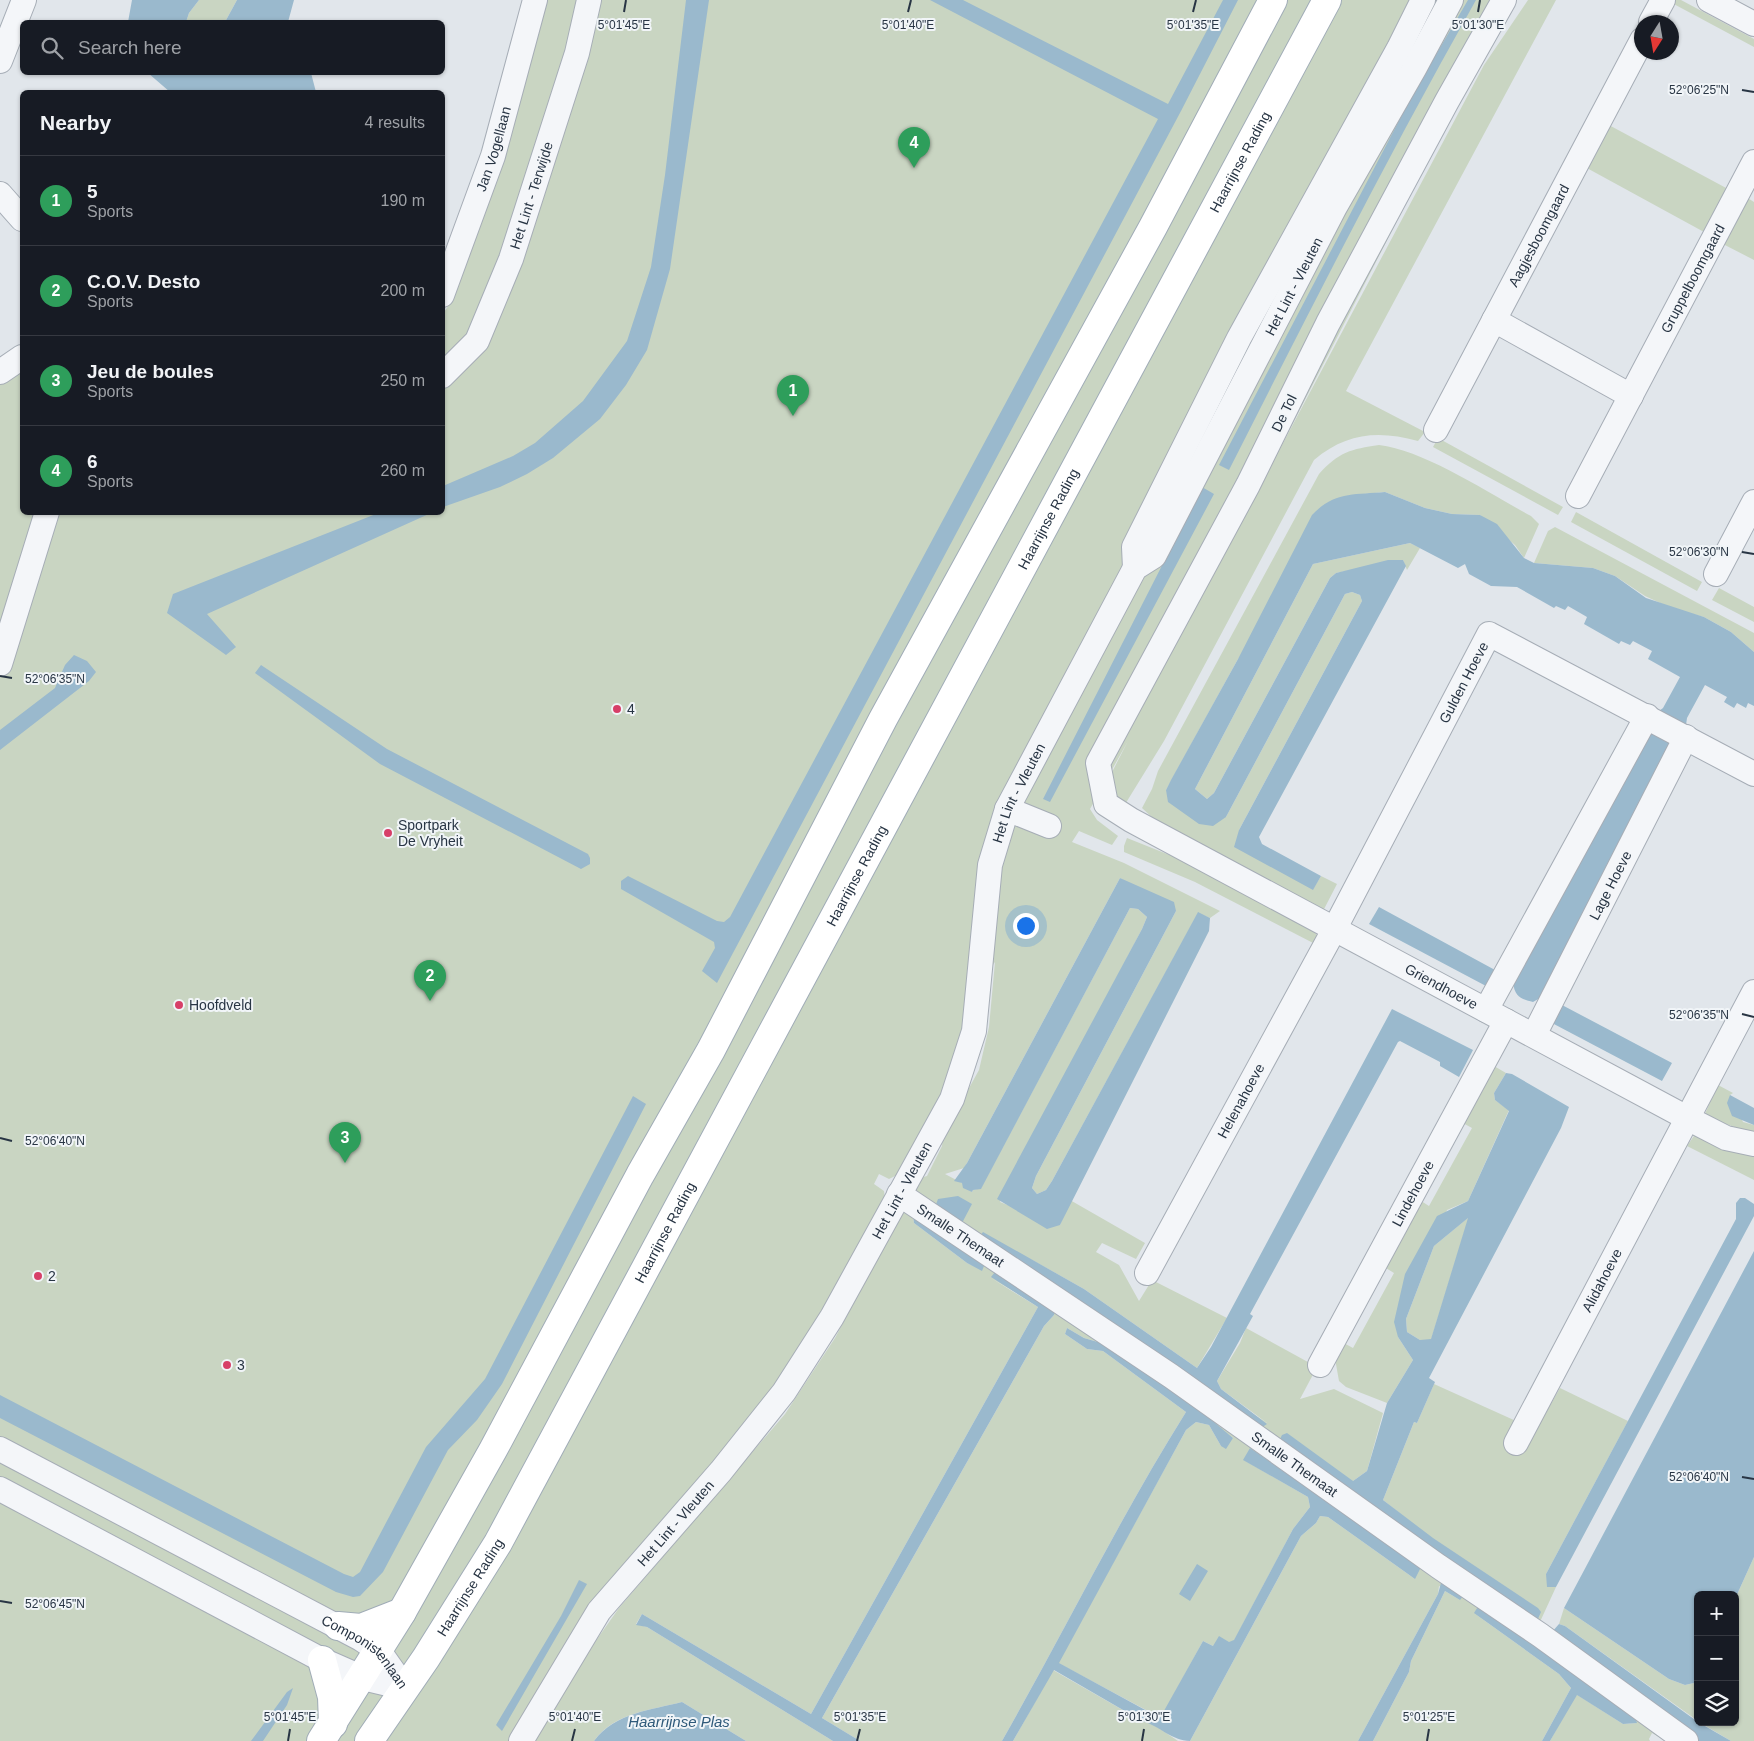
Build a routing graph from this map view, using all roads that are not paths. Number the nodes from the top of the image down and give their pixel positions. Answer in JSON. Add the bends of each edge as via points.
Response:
{"nodes":[{"id":1,"x":24,"y":0,"type":"edge"},
{"id":2,"x":535,"y":0,"type":"edge"},
{"id":3,"x":589,"y":0,"type":"edge"},
{"id":4,"x":1273,"y":0,"type":"edge"},
{"id":5,"x":1327,"y":0,"type":"edge"},
{"id":6,"x":1423,"y":0,"type":"edge"},
{"id":7,"x":1451,"y":0,"type":"edge"},
{"id":8,"x":1504,"y":0,"type":"edge"},
{"id":9,"x":1663,"y":0,"type":"edge"},
{"id":10,"x":1709,"y":0,"type":"edge"},
{"id":11,"x":1655,"y":15,"type":"edge"},
{"id":12,"x":1754,"y":24,"type":"edge"},
{"id":13,"x":1634,"y":55,"type":"edge"},
{"id":14,"x":0,"y":61,"type":"edge"},
{"id":15,"x":1754,"y":162,"type":"edge"},
{"id":16,"x":0,"y":194,"type":"edge"},
{"id":17,"x":1325,"y":202,"type":"junction"},
{"id":18,"x":20,"y":216,"type":"edge"},
{"id":19,"x":445,"y":287,"type":"edge"},
{"id":20,"x":1494,"y":320,"type":"junction"},
{"id":21,"x":20,"y":358,"type":"edge"},
{"id":22,"x":0,"y":372,"type":"edge"},
{"id":23,"x":445,"y":373,"type":"edge"},
{"id":24,"x":1631,"y":396,"type":"junction"},
{"id":25,"x":1436,"y":430,"type":"dead end"},
{"id":26,"x":1578,"y":496,"type":"dead end"},
{"id":27,"x":1754,"y":502,"type":"edge"},
{"id":28,"x":46,"y":515,"type":"edge"},
{"id":29,"x":1716,"y":574,"type":"dead end"},
{"id":30,"x":0,"y":664,"type":"edge"},
{"id":31,"x":1648,"y":717,"type":"junction"},
{"id":32,"x":1685,"y":737,"type":"junction"},
{"id":33,"x":1754,"y":774,"type":"edge"},
{"id":34,"x":1007,"y":809,"type":"junction"},
{"id":35,"x":1131,"y":820,"type":"joint"},
{"id":36,"x":1049,"y":826,"type":"dead end"},
{"id":37,"x":1335,"y":928,"type":"junction"},
{"id":38,"x":1754,"y":992,"type":"edge"},
{"id":39,"x":1496,"y":1015,"type":"junction"},
{"id":40,"x":1534,"y":1035,"type":"junction"},
{"id":41,"x":1689,"y":1119,"type":"junction"},
{"id":42,"x":1754,"y":1144,"type":"edge"},
{"id":43,"x":900,"y":1194,"type":"junction"},
{"id":44,"x":1147,"y":1273,"type":"dead end"},
{"id":45,"x":1320,"y":1365,"type":"dead end"},
{"id":46,"x":1516,"y":1443,"type":"dead end"},
{"id":47,"x":0,"y":1449,"type":"edge"},
{"id":48,"x":0,"y":1489,"type":"edge"},
{"id":49,"x":402,"y":1612,"type":"junction"},
{"id":50,"x":338,"y":1626,"type":"junction"},
{"id":51,"x":379,"y":1651,"type":"junction"},
{"id":52,"x":322,"y":1660,"type":"junction"},
{"id":53,"x":363,"y":1678,"type":"junction"},
{"id":54,"x":405,"y":1688,"type":"junction"},
{"id":55,"x":327,"y":1733,"type":"edge"},
{"id":56,"x":369,"y":1741,"type":"edge"},
{"id":57,"x":522,"y":1741,"type":"edge"},
{"id":58,"x":1686,"y":1741,"type":"edge"}],
"edges":[{"from":1,"to":14,"type":"street"},
{"from":2,"to":19,"type":"street","name":"Jan Vogellaan","via":[[493,156]]},
{"from":3,"to":23,"type":"street","name":"Het Lint - Terwijde","via":[[577,53],[511,259],[477,341]]},
{"from":4,"to":49,"type":"main road","via":[[884,719],[711,1050]]},
{"from":5,"to":54,"type":"main road","name":"Haarrijnse Rading","via":[[498,1543]]},
{"from":6,"to":17,"type":"street","name":"Het Lint - Vleuten"},
{"from":7,"to":17,"type":"street","name":"Het Lint - Vleuten","via":[[1414,69]]},
{"from":8,"to":35,"type":"street","name":"De Tol","via":[[1332,314],[1248,485],[1098,763],[1106,804]]},
{"from":9,"to":11,"type":"street"},
{"from":10,"to":12,"type":"street"},
{"from":13,"to":20,"type":"street","name":"Aagjesboomgaard"},
{"from":15,"to":24,"type":"street","name":"Gruppelboomgaard"},
{"from":16,"to":18,"type":"street"},
{"from":17,"to":34,"type":"street","name":"Het Lint - Vleuten","via":[[1192,460],[1134,547],[1135,568]]},
{"from":20,"to":24,"type":"street"},
{"from":20,"to":25,"type":"street","name":"Aagjesboomgaard"},
{"from":21,"to":22,"type":"street"},
{"from":24,"to":26,"type":"street","name":"Gruppelboomgaard"},
{"from":27,"to":29,"type":"street"},
{"from":28,"to":30,"type":"street"},
{"from":31,"to":32,"type":"street","name":"Gulden Hoeve"},
{"from":31,"to":37,"type":"street","name":"Gulden Hoeve","via":[[1489,634]]},
{"from":31,"to":39,"type":"street"},
{"from":32,"to":33,"type":"street","name":"Gulden Hoeve"},
{"from":32,"to":40,"type":"street","name":"Lage Hoeve"},
{"from":34,"to":36,"type":"street"},
{"from":34,"to":43,"type":"street","name":"Het Lint - Vleuten","via":[[990,865],[974,1031],[952,1098]]},
{"from":35,"to":37,"type":"street","name":"Griendhoeve"},
{"from":37,"to":39,"type":"street","name":"Griendhoeve"},
{"from":37,"to":44,"type":"street","name":"Helenahoeve"},
{"from":38,"to":41,"type":"street","name":"Alidahoeve"},
{"from":39,"to":40,"type":"street","name":"Griendhoeve"},
{"from":39,"to":45,"type":"street","name":"Lindehoeve"},
{"from":40,"to":41,"type":"street","name":"Griendhoeve"},
{"from":41,"to":42,"type":"street","name":"Griendhoeve","via":[[1726,1138]]},
{"from":41,"to":46,"type":"street","name":"Alidahoeve"},
{"from":43,"to":57,"type":"street","name":"Het Lint - Vleuten","via":[[832,1317],[784,1392],[721,1471],[599,1611]]},
{"from":43,"to":58,"type":"street","name":"Smalle Themaat","via":[[1172,1376]]},
{"from":47,"to":50,"type":"street","name":"Componistenlaan"},
{"from":48,"to":52,"type":"street","name":"Componistenlaan"},
{"from":49,"to":50,"type":"main road","via":[[361,1628]]},
{"from":49,"to":51,"type":"main road"},
{"from":50,"to":51,"type":"street","name":"Componistenlaan"},
{"from":51,"to":53,"type":"main road"},
{"from":51,"to":54,"type":"street","name":"Componistenlaan"},
{"from":52,"to":53,"type":"street","name":"Componistenlaan"},
{"from":52,"to":55,"type":"main road","via":[[332,1697]]},
{"from":53,"to":54,"type":"street","name":"Componistenlaan"},
{"from":53,"to":55,"type":"main road"},
{"from":54,"to":56,"type":"main road","name":"Haarrijnse Rading"}]}
